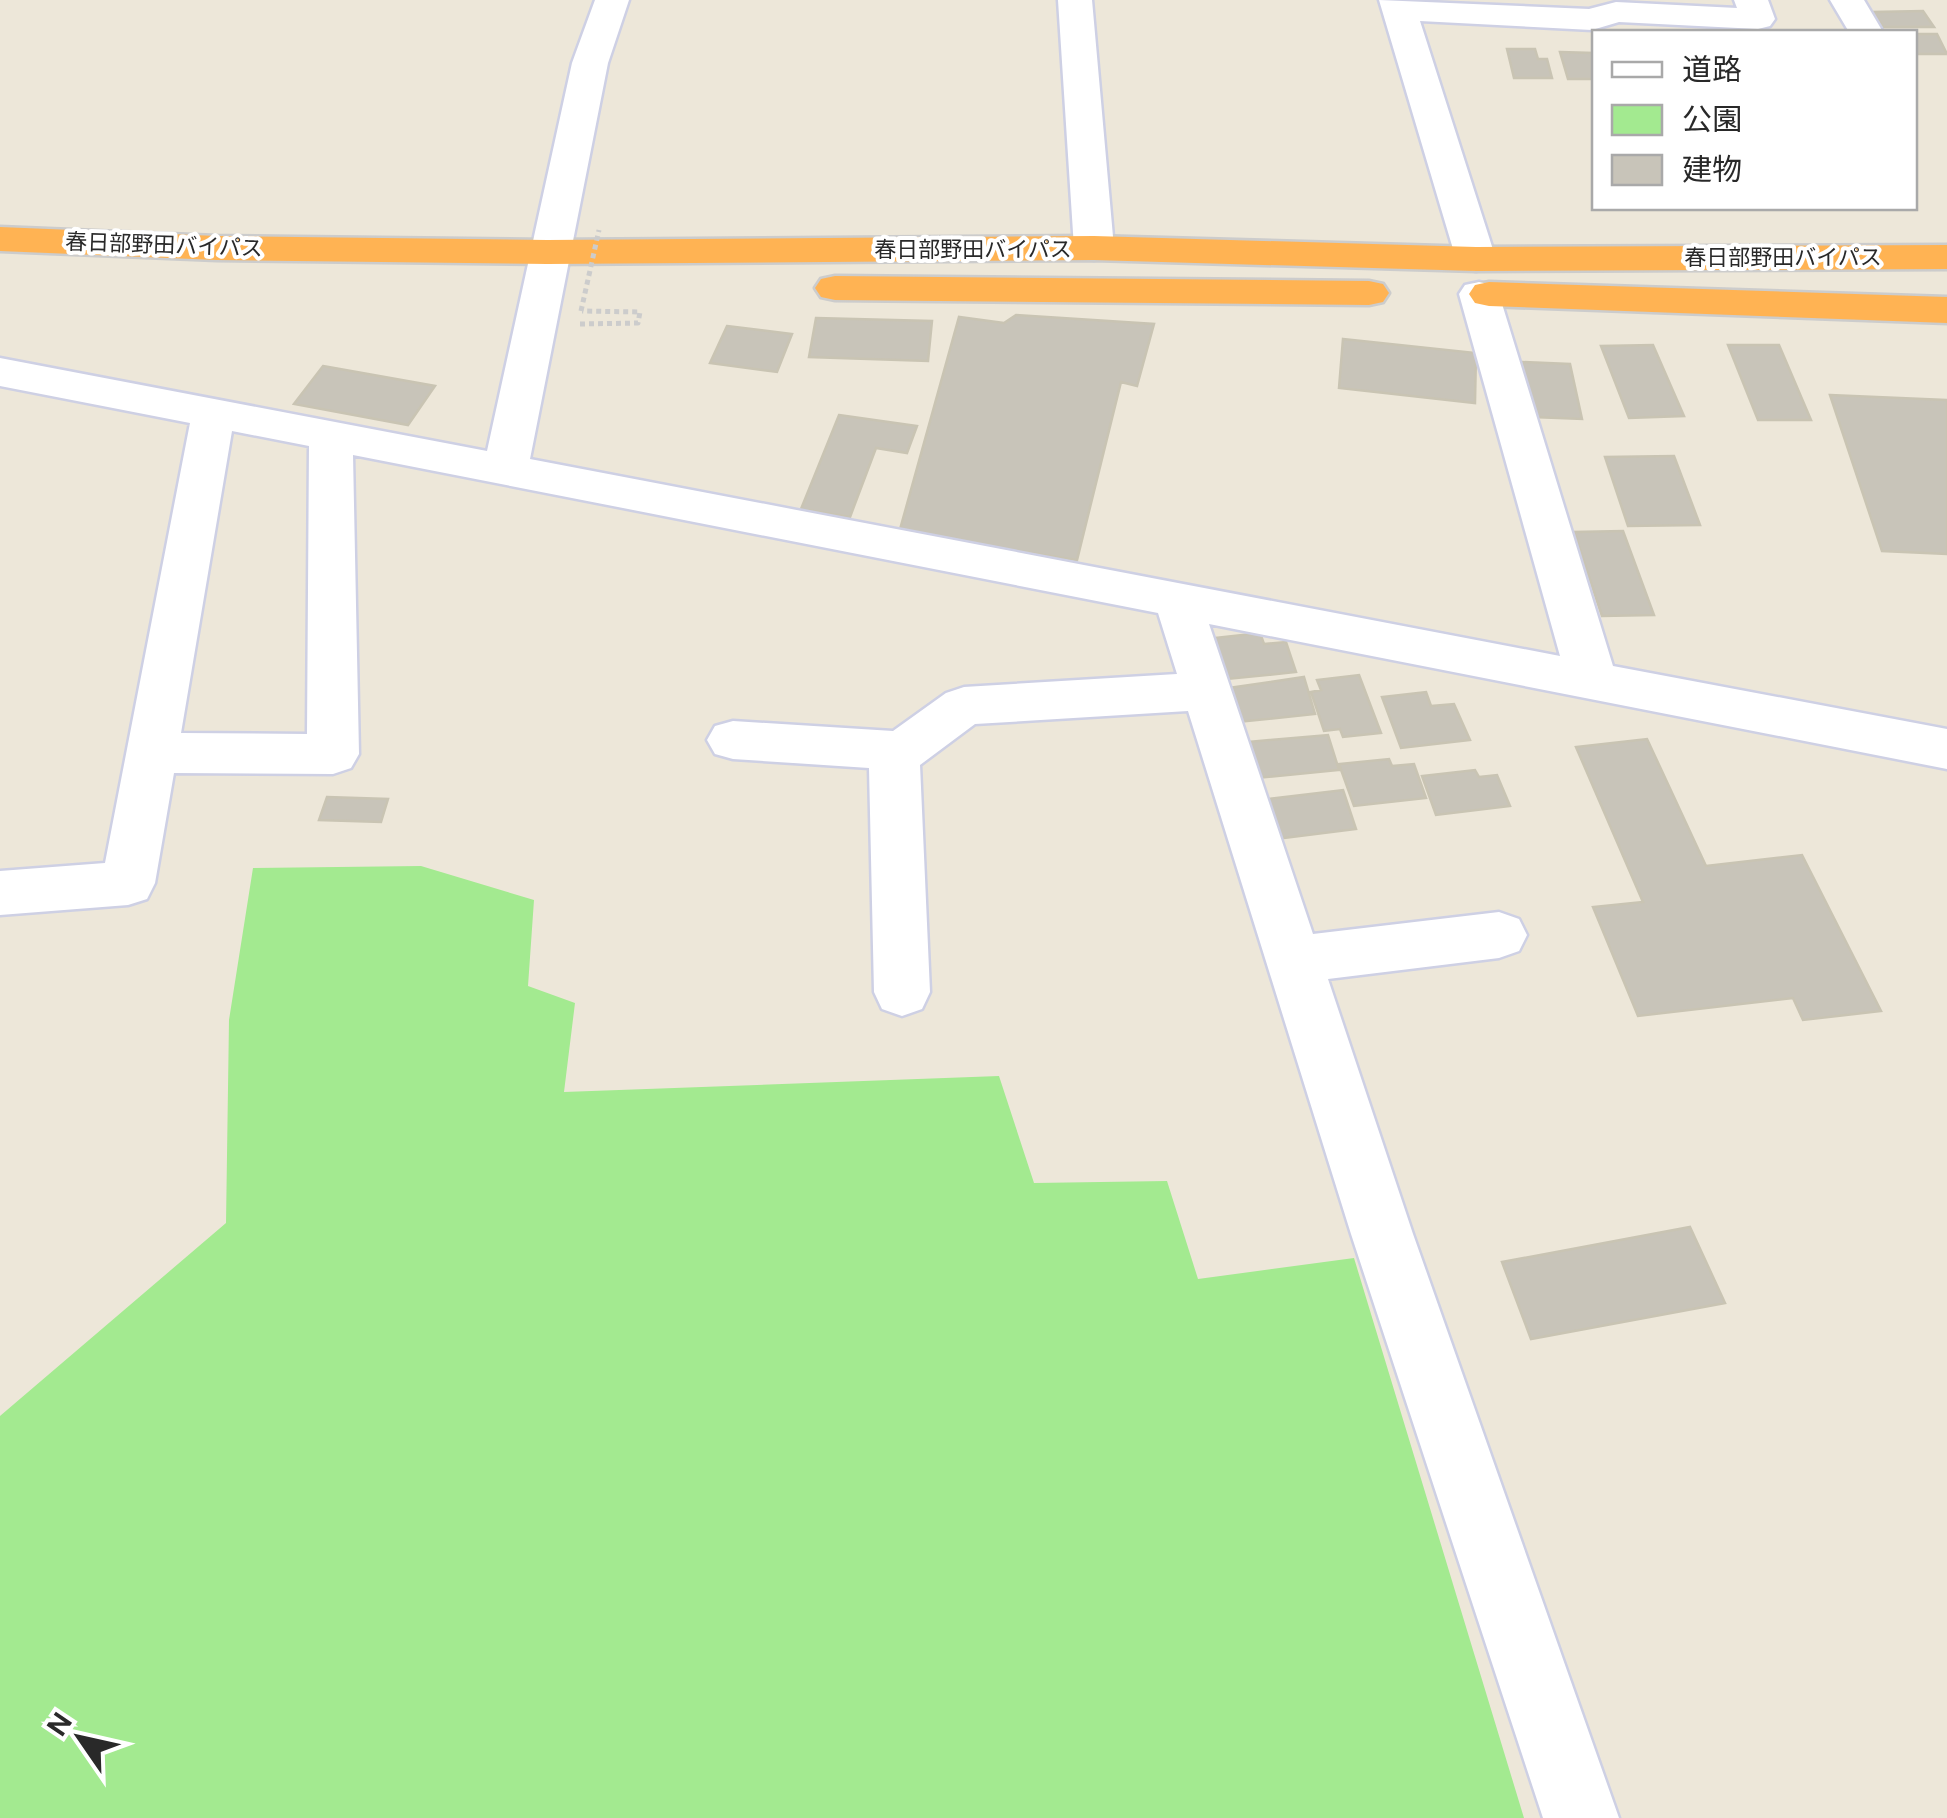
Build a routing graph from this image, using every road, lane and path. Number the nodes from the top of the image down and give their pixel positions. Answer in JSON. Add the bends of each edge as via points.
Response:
{"nodes":[{"id":1,"x":612,"y":0,"type":"edge"},
{"id":2,"x":1075,"y":0,"type":"edge"},
{"id":3,"x":1848,"y":0,"type":"edge"},
{"id":4,"x":1398,"y":5,"type":"edge"},
{"id":5,"x":1763,"y":17,"type":"edge"},
{"id":6,"x":1865,"y":30,"type":"edge"},
{"id":7,"x":598,"y":230,"type":"dead end"},
{"id":8,"x":1947,"y":238,"type":"edge"},
{"id":9,"x":0,"y":239,"type":"edge"},
{"id":10,"x":1094,"y":248,"type":"junction"},
{"id":11,"x":1620,"y":256,"type":"junction"},
{"id":12,"x":1947,"y":257,"type":"edge"},
{"id":13,"x":544,"y":269,"type":"junction"},
{"id":14,"x":0,"y":277,"type":"edge"},
{"id":15,"x":1482,"y":282,"type":"junction"},
{"id":16,"x":1947,"y":292,"type":"edge"},
{"id":17,"x":1947,"y":310,"type":"edge"},
{"id":18,"x":578,"y":324,"type":"dead end"},
{"id":19,"x":0,"y":372,"type":"edge"},
{"id":20,"x":214,"y":411,"type":"junction"},
{"id":21,"x":331,"y":434,"type":"junction"},
{"id":22,"x":506,"y":467,"type":"junction"},
{"id":23,"x":1178,"y":601,"type":"junction"},
{"id":24,"x":1592,"y":680,"type":"junction"},
{"id":25,"x":1207,"y":691,"type":"junction"},
{"id":26,"x":733,"y":740,"type":"dead end"},
{"id":27,"x":1947,"y":749,"type":"edge"},
{"id":28,"x":902,"y":751,"type":"junction"},
{"id":29,"x":152,"y":753,"type":"junction"},
{"id":30,"x":0,"y":893,"type":"edge"},
{"id":31,"x":1498,"y":935,"type":"dead end"},
{"id":32,"x":1294,"y":960,"type":"junction"},
{"id":33,"x":902,"y":992,"type":"dead end"},
{"id":34,"x":1582,"y":1818,"type":"edge"}],
"edges":[{"from":1,"to":13,"type":"street","via":[[590,62]]},
{"from":2,"to":10,"type":"street"},
{"from":3,"to":6,"type":"street"},
{"from":4,"to":5,"type":"street","via":[[1592,20],[1616,12]]},
{"from":4,"to":15,"type":"street"},
{"from":7,"to":18,"type":"path","bridge":true,"via":[[581,311],[640,312],[638,323]]},
{"from":8,"to":11,"type":"highway","via":[[1840,238]]},
{"from":9,"to":13,"type":"highway","name":"春日部野田バイパス"},
{"from":10,"to":13,"type":"highway","name":"春日部野田バイパス"},
{"from":10,"to":15,"type":"highway","name":"春日部野田バイパス"},
{"from":11,"to":12,"type":"highway","name":"春日部野田バイパス"},
{"from":11,"to":15,"type":"highway","name":"春日部野田バイパス"},
{"from":13,"to":14,"type":"highway","name":"春日部野田バイパス"},
{"from":13,"to":15,"type":"highway","name":"春日部野田バイパス"},
{"from":13,"to":22,"type":"street"},
{"from":15,"to":16,"type":"highway","name":"春日部野田バイパス"},
{"from":15,"to":17,"type":"highway"},
{"from":15,"to":24,"type":"street"},
{"from":19,"to":20,"type":"street"},
{"from":20,"to":21,"type":"street"},
{"from":20,"to":29,"type":"street"},
{"from":21,"to":22,"type":"street"},
{"from":21,"to":29,"type":"street","via":[[333,754]]},
{"from":22,"to":23,"type":"street"},
{"from":23,"to":24,"type":"street"},
{"from":23,"to":25,"type":"street"},
{"from":24,"to":27,"type":"street"},
{"from":25,"to":28,"type":"street","via":[[964,706]]},
{"from":25,"to":32,"type":"street"},
{"from":26,"to":28,"type":"street"},
{"from":28,"to":33,"type":"street","via":[[894,757]]},
{"from":29,"to":30,"type":"street","via":[[128,883]]},
{"from":31,"to":32,"type":"street"},
{"from":32,"to":34,"type":"street"}]}
